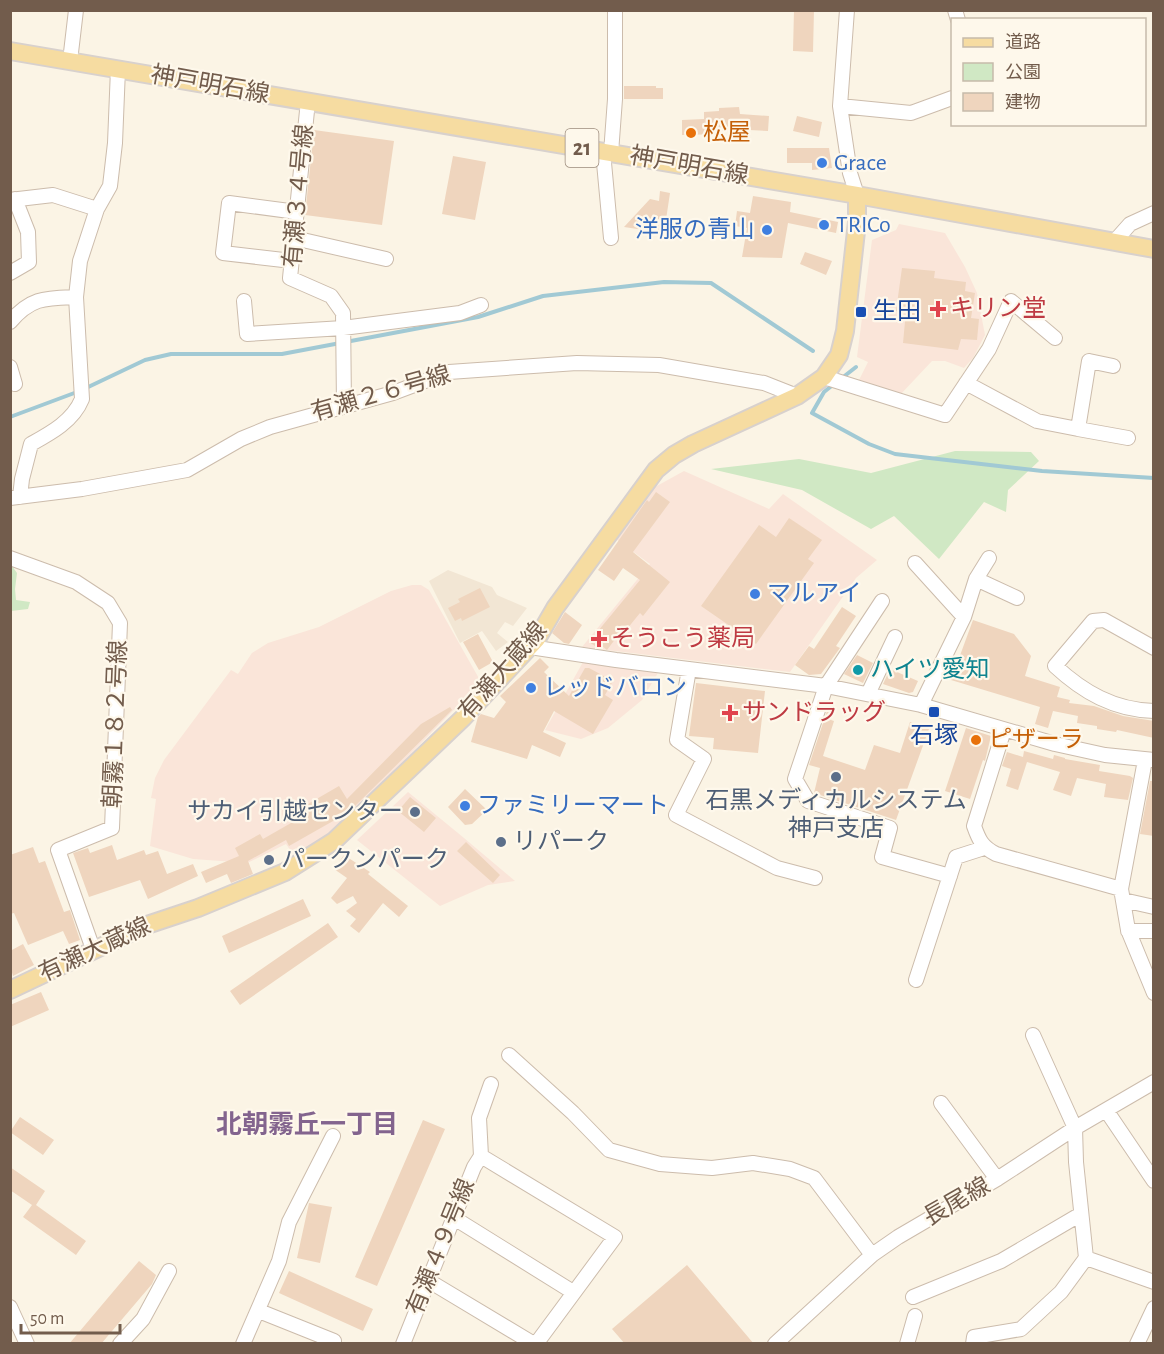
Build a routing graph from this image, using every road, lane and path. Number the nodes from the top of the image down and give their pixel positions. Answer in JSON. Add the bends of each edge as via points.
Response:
{"nodes":[{"id":1,"x":76,"y":10,"type":"edge"},
{"id":2,"x":615,"y":10,"type":"edge"},
{"id":3,"x":847,"y":10,"type":"edge"},
{"id":4,"x":10,"y":51,"type":"edge"},
{"id":5,"x":70,"y":61,"type":"junction"},
{"id":6,"x":118,"y":69,"type":"junction"},
{"id":7,"x":951,"y":98,"type":"edge"},
{"id":8,"x":308,"y":101,"type":"junction"},
{"id":9,"x":840,"y":106,"type":"junction"},
{"id":10,"x":607,"y":152,"type":"junction"},
{"id":11,"x":857,"y":195,"type":"junction"},
{"id":12,"x":13,"y":200,"type":"edge"},
{"id":13,"x":97,"y":209,"type":"junction"},
{"id":14,"x":297,"y":212,"type":"junction"},
{"id":15,"x":1154,"y":213,"type":"edge"},
{"id":16,"x":294,"y":238,"type":"junction"},
{"id":17,"x":611,"y":238,"type":"dead end"},
{"id":18,"x":1114,"y":242,"type":"junction"},
{"id":19,"x":1154,"y":249,"type":"edge"},
{"id":20,"x":386,"y":259,"type":"dead end"},
{"id":21,"x":292,"y":261,"type":"junction"},
{"id":22,"x":10,"y":273,"type":"edge"},
{"id":23,"x":76,"y":297,"type":"junction"},
{"id":24,"x":244,"y":302,"type":"dead end"},
{"id":25,"x":481,"y":305,"type":"dead end"},
{"id":26,"x":10,"y":322,"type":"edge"},
{"id":27,"x":343,"y":331,"type":"junction"},
{"id":28,"x":1055,"y":338,"type":"dead end"},
{"id":29,"x":1113,"y":366,"type":"dead end"},
{"id":30,"x":10,"y":367,"type":"edge"},
{"id":31,"x":824,"y":378,"type":"junction"},
{"id":32,"x":966,"y":383,"type":"junction"},
{"id":33,"x":15,"y":384,"type":"dead end"},
{"id":34,"x":797,"y":396,"type":"junction"},
{"id":35,"x":344,"y":406,"type":"junction"},
{"id":36,"x":1078,"y":429,"type":"junction"},
{"id":37,"x":1128,"y":438,"type":"dead end"},
{"id":38,"x":15,"y":497,"type":"edge"},
{"id":39,"x":10,"y":558,"type":"edge"},
{"id":40,"x":988,"y":558,"type":"dead end"},
{"id":41,"x":915,"y":563,"type":"dead end"},
{"id":42,"x":976,"y":579,"type":"junction"},
{"id":43,"x":1017,"y":598,"type":"dead end"},
{"id":44,"x":882,"y":601,"type":"dead end"},
{"id":45,"x":964,"y":617,"type":"junction"},
{"id":46,"x":895,"y":637,"type":"dead end"},
{"id":47,"x":530,"y":647,"type":"junction"},
{"id":48,"x":1154,"y":648,"type":"edge"},
{"id":49,"x":688,"y":669,"type":"junction"},
{"id":50,"x":826,"y":686,"type":"junction"},
{"id":51,"x":868,"y":694,"type":"junction"},
{"id":52,"x":921,"y":705,"type":"junction"},
{"id":53,"x":1154,"y":711,"type":"edge"},
{"id":54,"x":1004,"y":730,"type":"junction"},
{"id":55,"x":1149,"y":760,"type":"edge"},
{"id":56,"x":984,"y":848,"type":"junction"},
{"id":57,"x":950,"y":876,"type":"junction"},
{"id":58,"x":815,"y":878,"type":"dead end"},
{"id":59,"x":1122,"y":895,"type":"junction"},
{"id":60,"x":1154,"y":907,"type":"edge"},
{"id":61,"x":1128,"y":931,"type":"junction"},
{"id":62,"x":1154,"y":931,"type":"edge"},
{"id":63,"x":93,"y":949,"type":"junction"},
{"id":64,"x":916,"y":980,"type":"dead end"},
{"id":65,"x":10,"y":990,"type":"edge"},
{"id":66,"x":1154,"y":993,"type":"edge"},
{"id":67,"x":1033,"y":1035,"type":"dead end"},
{"id":68,"x":509,"y":1055,"type":"dead end"},
{"id":69,"x":1154,"y":1082,"type":"edge"},
{"id":70,"x":490,"y":1084,"type":"dead end"},
{"id":71,"x":940,"y":1103,"type":"dead end"},
{"id":72,"x":1106,"y":1110,"type":"junction"},
{"id":73,"x":1075,"y":1128,"type":"junction"},
{"id":74,"x":333,"y":1136,"type":"dead end"},
{"id":75,"x":481,"y":1156,"type":"junction"},
{"id":76,"x":997,"y":1179,"type":"junction"},
{"id":77,"x":1154,"y":1182,"type":"edge"},
{"id":78,"x":1081,"y":1214,"type":"junction"},
{"id":79,"x":454,"y":1218,"type":"junction"},
{"id":80,"x":872,"y":1255,"type":"junction"},
{"id":81,"x":1086,"y":1258,"type":"junction"},
{"id":82,"x":169,"y":1271,"type":"dead end"},
{"id":83,"x":429,"y":1281,"type":"junction"},
{"id":84,"x":1154,"y":1282,"type":"edge"},
{"id":85,"x":573,"y":1292,"type":"junction"},
{"id":86,"x":913,"y":1297,"type":"dead end"},
{"id":87,"x":10,"y":1307,"type":"edge"},
{"id":88,"x":1154,"y":1308,"type":"edge"},
{"id":89,"x":259,"y":1311,"type":"junction"},
{"id":90,"x":915,"y":1316,"type":"dead end"},
{"id":91,"x":973,"y":1340,"type":"edge"},
{"id":92,"x":334,"y":1341,"type":"dead end"},
{"id":93,"x":1139,"y":1341,"type":"edge"},
{"id":94,"x":405,"y":1342,"type":"edge"},
{"id":95,"x":27,"y":1344,"type":"edge"},
{"id":96,"x":120,"y":1344,"type":"edge"},
{"id":97,"x":243,"y":1344,"type":"edge"},
{"id":98,"x":535,"y":1344,"type":"edge"},
{"id":99,"x":775,"y":1344,"type":"edge"},
{"id":100,"x":907,"y":1344,"type":"edge"}],
"edges":[{"from":1,"to":5,"type":"street"},
{"from":2,"to":10,"type":"street","via":[[615,99]]},
{"from":3,"to":9,"type":"street"},
{"from":4,"to":5,"type":"main road","name":"神戸明石線","number":"21"},
{"from":5,"to":6,"type":"main road","name":"神戸明石線","number":"21"},
{"from":6,"to":8,"type":"main road","name":"神戸明石線","number":"21"},
{"from":6,"to":13,"type":"street","via":[[110,186]]},
{"from":7,"to":9,"type":"street","via":[[911,113]]},
{"from":8,"to":10,"type":"main road","name":"神戸明石線","number":"21"},
{"from":8,"to":14,"type":"street","name":"有瀬３４号線"},
{"from":9,"to":11,"type":"street"},
{"from":10,"to":11,"type":"main road","name":"神戸明石線","number":"21"},
{"from":10,"to":17,"type":"street"},
{"from":11,"to":18,"type":"main road","name":"神戸明石線","number":"21"},
{"from":11,"to":31,"type":"main road","name":"有瀬大蔵線","via":[[844,331],[839,355]]},
{"from":12,"to":13,"type":"street","via":[[53,195]]},
{"from":12,"to":22,"type":"street","via":[[28,232],[29,262]]},
{"from":13,"to":23,"type":"street","via":[[80,261]]},
{"from":14,"to":16,"type":"street","name":"有瀬３４号線"},
{"from":14,"to":21,"type":"street","via":[[229,203],[223,253]]},
{"from":15,"to":18,"type":"street","via":[[1130,224]]},
{"from":16,"to":20,"type":"street"},
{"from":16,"to":21,"type":"street","name":"有瀬３４号線"},
{"from":18,"to":19,"type":"main road","name":"神戸明石線","number":"21"},
{"from":21,"to":27,"type":"street","name":"有瀬３４号線","via":[[290,278],[331,296],[343,313]]},
{"from":23,"to":26,"type":"street","via":[[46,298],[22,308]]},
{"from":23,"to":38,"type":"street","via":[[82,399],[78,411],[31,444]]},
{"from":24,"to":27,"type":"street","via":[[247,334]]},
{"from":25,"to":27,"type":"street","via":[[459,313]]},
{"from":27,"to":35,"type":"street","name":"有瀬３４号線"},
{"from":28,"to":32,"type":"street","via":[[1011,301]]},
{"from":29,"to":36,"type":"street","via":[[1089,361]]},
{"from":30,"to":33,"type":"street"},
{"from":31,"to":32,"type":"street","via":[[945,416]]},
{"from":31,"to":34,"type":"main road","name":"有瀬大蔵線"},
{"from":32,"to":36,"type":"street","via":[[1037,421]]},
{"from":34,"to":35,"type":"street","name":"有瀬２６号線","via":[[764,383],[659,365],[577,363],[449,372]]},
{"from":34,"to":47,"type":"main road","name":"有瀬大蔵線","via":[[693,444],[656,470]]},
{"from":35,"to":38,"type":"street","name":"有瀬２６号線","via":[[270,427],[188,470]]},
{"from":36,"to":37,"type":"street"},
{"from":39,"to":63,"type":"street","name":"朝霧１８２号線","via":[[76,582],[108,603],[120,623],[112,828],[58,850]]},
{"from":40,"to":42,"type":"street"},
{"from":41,"to":45,"type":"street"},
{"from":42,"to":43,"type":"street"},
{"from":42,"to":45,"type":"street"},
{"from":44,"to":50,"type":"street"},
{"from":45,"to":52,"type":"street"},
{"from":46,"to":51,"type":"street"},
{"from":47,"to":49,"type":"street"},
{"from":47,"to":63,"type":"main road","name":"有瀬大蔵線","via":[[464,718],[334,841],[285,872]]},
{"from":48,"to":53,"type":"street","via":[[1104,620],[1092,621],[1055,666],[1099,699]]},
{"from":49,"to":50,"type":"street"},
{"from":49,"to":58,"type":"street","via":[[677,740],[704,759],[676,815],[777,868]]},
{"from":50,"to":51,"type":"street"},
{"from":50,"to":57,"type":"street","via":[[795,779],[808,801],[890,828],[882,857]]},
{"from":51,"to":52,"type":"street"},
{"from":52,"to":54,"type":"street"},
{"from":54,"to":55,"type":"street","via":[[1105,755]]},
{"from":54,"to":56,"type":"street","via":[[974,826]]},
{"from":55,"to":59,"type":"street"},
{"from":56,"to":57,"type":"street","via":[[956,857]]},
{"from":56,"to":59,"type":"street"},
{"from":57,"to":64,"type":"street"},
{"from":59,"to":60,"type":"street"},
{"from":59,"to":61,"type":"street"},
{"from":61,"to":62,"type":"street"},
{"from":61,"to":66,"type":"street"},
{"from":63,"to":65,"type":"main road","name":"有瀬大蔵線"},
{"from":67,"to":73,"type":"street"},
{"from":68,"to":80,"type":"street","via":[[609,1150],[660,1164],[712,1168],[753,1163],[790,1169],[814,1178]]},
{"from":69,"to":72,"type":"street","name":"長尾線"},
{"from":70,"to":75,"type":"street","via":[[479,1118]]},
{"from":71,"to":76,"type":"street"},
{"from":72,"to":73,"type":"street","name":"長尾線"},
{"from":72,"to":77,"type":"street"},
{"from":73,"to":76,"type":"street","name":"長尾線"},
{"from":73,"to":78,"type":"street"},
{"from":74,"to":89,"type":"street","via":[[289,1222]]},
{"from":75,"to":79,"type":"street","name":"有瀬４９号線"},
{"from":75,"to":85,"type":"street","via":[[615,1237]]},
{"from":76,"to":80,"type":"street","name":"長尾線"},
{"from":78,"to":81,"type":"street"},
{"from":78,"to":86,"type":"street","via":[[1001,1261]]},
{"from":79,"to":83,"type":"street","name":"有瀬４９号線"},
{"from":79,"to":85,"type":"street"},
{"from":80,"to":99,"type":"street","name":"長尾線"},
{"from":81,"to":84,"type":"street"},
{"from":81,"to":91,"type":"street","via":[[1060,1292],[1021,1329]]},
{"from":82,"to":96,"type":"street","via":[[143,1319]]},
{"from":83,"to":94,"type":"street","name":"有瀬４９号線"},
{"from":83,"to":98,"type":"street"},
{"from":85,"to":98,"type":"street"},
{"from":87,"to":95,"type":"street"},
{"from":88,"to":93,"type":"street"},
{"from":89,"to":92,"type":"street"},
{"from":89,"to":97,"type":"street"},
{"from":90,"to":100,"type":"street"}]}
